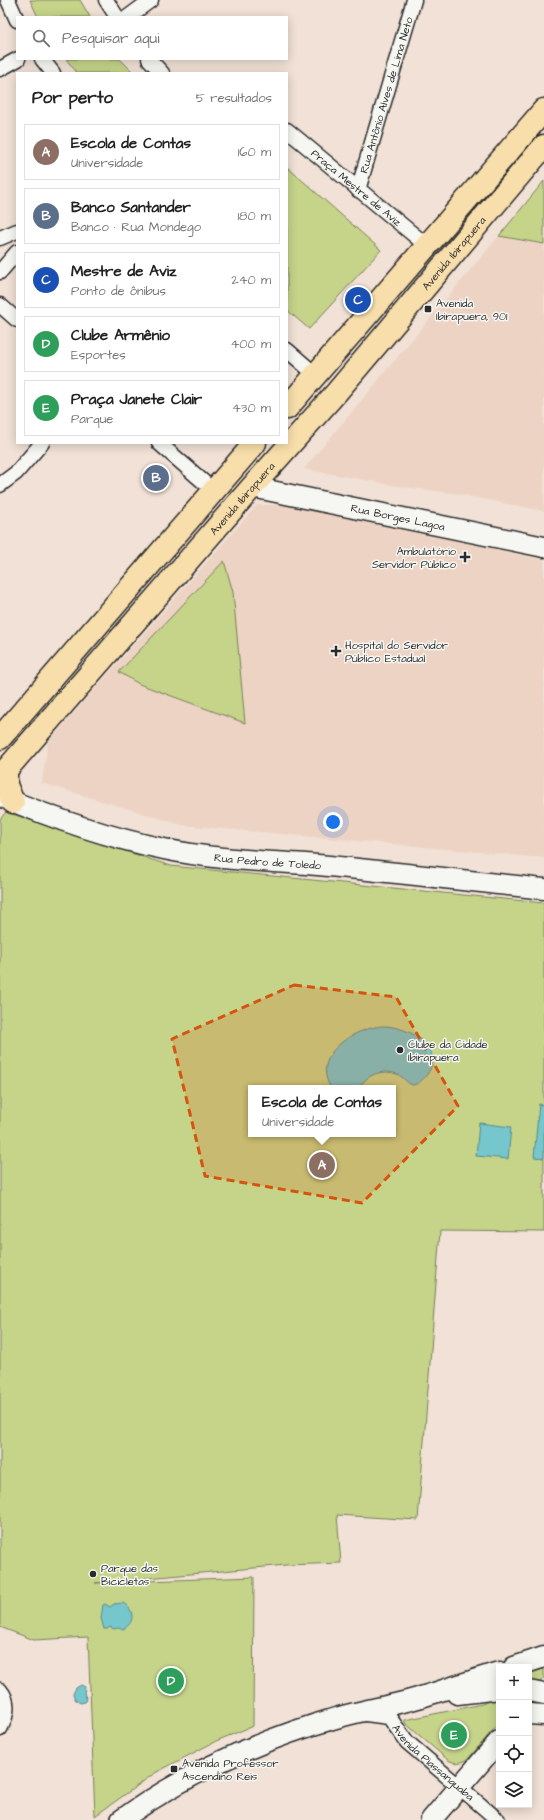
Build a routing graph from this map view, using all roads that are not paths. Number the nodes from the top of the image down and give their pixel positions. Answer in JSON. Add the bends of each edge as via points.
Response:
{"nodes":[{"id":1,"x":8,"y":0,"type":"edge"},
{"id":2,"x":106,"y":0,"type":"edge"},
{"id":3,"x":151,"y":0,"type":"edge"},
{"id":4,"x":414,"y":0,"type":"edge"},
{"id":5,"x":116,"y":16,"type":"edge"},
{"id":6,"x":129,"y":16,"type":"edge"},
{"id":7,"x":16,"y":18,"type":"edge"},
{"id":8,"x":16,"y":60,"type":"edge"},
{"id":9,"x":43,"y":60,"type":"edge"},
{"id":10,"x":150,"y":60,"type":"edge"},
{"id":11,"x":0,"y":69,"type":"edge"},
{"id":12,"x":52,"y":72,"type":"edge"},
{"id":13,"x":161,"y":72,"type":"edge"},
{"id":14,"x":544,"y":110,"type":"edge"},
{"id":15,"x":288,"y":131,"type":"edge"},
{"id":16,"x":544,"y":146,"type":"edge"},
{"id":17,"x":358,"y":190,"type":"junction"},
{"id":18,"x":16,"y":231,"type":"edge"},
{"id":19,"x":0,"y":238,"type":"edge"},
{"id":20,"x":426,"y":245,"type":"junction"},
{"id":21,"x":16,"y":253,"type":"edge"},
{"id":22,"x":0,"y":272,"type":"edge"},
{"id":23,"x":0,"y":305,"type":"edge"},
{"id":24,"x":16,"y":319,"type":"edge"},
{"id":25,"x":288,"y":351,"type":"edge"},
{"id":26,"x":316,"y":375,"type":"junction"},
{"id":27,"x":288,"y":407,"type":"edge"},
{"id":28,"x":41,"y":444,"type":"edge"},
{"id":29,"x":160,"y":444,"type":"edge"},
{"id":30,"x":254,"y":444,"type":"edge"},
{"id":31,"x":0,"y":486,"type":"edge"},
{"id":32,"x":252,"y":487,"type":"junction"},
{"id":33,"x":214,"y":490,"type":"junction"},
{"id":34,"x":544,"y":547,"type":"edge"},
{"id":35,"x":0,"y":738,"type":"edge"},
{"id":36,"x":3,"y":774,"type":"edge"},
{"id":37,"x":7,"y":799,"type":"edge"},
{"id":38,"x":544,"y":889,"type":"edge"},
{"id":39,"x":544,"y":1657,"type":"edge"},
{"id":40,"x":544,"y":1662,"type":"edge"},
{"id":41,"x":523,"y":1664,"type":"edge"},
{"id":42,"x":532,"y":1672,"type":"edge"},
{"id":43,"x":496,"y":1673,"type":"edge"},
{"id":44,"x":0,"y":1690,"type":"edge"},
{"id":45,"x":496,"y":1690,"type":"edge"},
{"id":46,"x":410,"y":1700,"type":"junction"},
{"id":47,"x":358,"y":1713,"type":"junction"},
{"id":48,"x":532,"y":1714,"type":"edge"},
{"id":49,"x":544,"y":1715,"type":"edge"},
{"id":50,"x":389,"y":1717,"type":"junction"},
{"id":51,"x":0,"y":1729,"type":"edge"},
{"id":52,"x":496,"y":1744,"type":"edge"},
{"id":53,"x":459,"y":1787,"type":"junction"},
{"id":54,"x":121,"y":1820,"type":"edge"},
{"id":55,"x":431,"y":1820,"type":"edge"},
{"id":56,"x":498,"y":1820,"type":"edge"}],
"edges":[{"from":1,"to":7,"type":"street"},
{"from":2,"to":5,"type":"street"},
{"from":3,"to":6,"type":"street"},
{"from":4,"to":17,"type":"street","name":"Rua Antônio Alves de Lima Neto"},
{"from":8,"to":11,"type":"street"},
{"from":9,"to":12,"type":"street"},
{"from":10,"to":13,"type":"street"},
{"from":14,"to":20,"type":"main road"},
{"from":15,"to":17,"type":"street","name":"Praça Mestre de Aviz"},
{"from":16,"to":32,"type":"main road","name":"Avenida Ibirapuera","via":[[336,393]]},
{"from":17,"to":20,"type":"street","name":"Praça Mestre de Aviz"},
{"from":18,"to":19,"type":"street"},
{"from":20,"to":26,"type":"main road"},
{"from":21,"to":22,"type":"street"},
{"from":23,"to":24,"type":"street"},
{"from":25,"to":26,"type":"street"},
{"from":26,"to":27,"type":"main road"},
{"from":28,"to":31,"type":"street","via":[[16,473]]},
{"from":29,"to":33,"type":"street"},
{"from":30,"to":32,"type":"main road","via":[[247,460]]},
{"from":30,"to":33,"type":"main road"},
{"from":32,"to":34,"type":"street","name":"Rua Borges Lagoa"},
{"from":32,"to":36,"type":"main road","name":"Avenida Ibirapuera"},
{"from":33,"to":35,"type":"main road"},
{"from":36,"to":37,"type":"main road"},
{"from":37,"to":38,"type":"street","name":"Rua Pedro de Toledo","via":[[51,818],[166,850],[230,860],[319,865]]},
{"from":39,"to":41,"type":"street"},
{"from":40,"to":42,"type":"street"},
{"from":43,"to":46,"type":"street"},
{"from":44,"to":51,"type":"street","via":[[7,1706]]},
{"from":45,"to":46,"type":"street"},
{"from":46,"to":47,"type":"street"},
{"from":46,"to":50,"type":"street","name":"Avenida Piassanguaba"},
{"from":47,"to":50,"type":"street","name":"Avenida Piassanguaba"},
{"from":47,"to":54,"type":"street","via":[[273,1739],[227,1759],[184,1780]]},
{"from":48,"to":49,"type":"street"},
{"from":50,"to":53,"type":"street","name":"Avenida Piassanguaba","via":[[407,1742]]},
{"from":52,"to":53,"type":"street"},
{"from":53,"to":55,"type":"street"},
{"from":53,"to":56,"type":"street","name":"Avenida Piassanguaba"}]}
